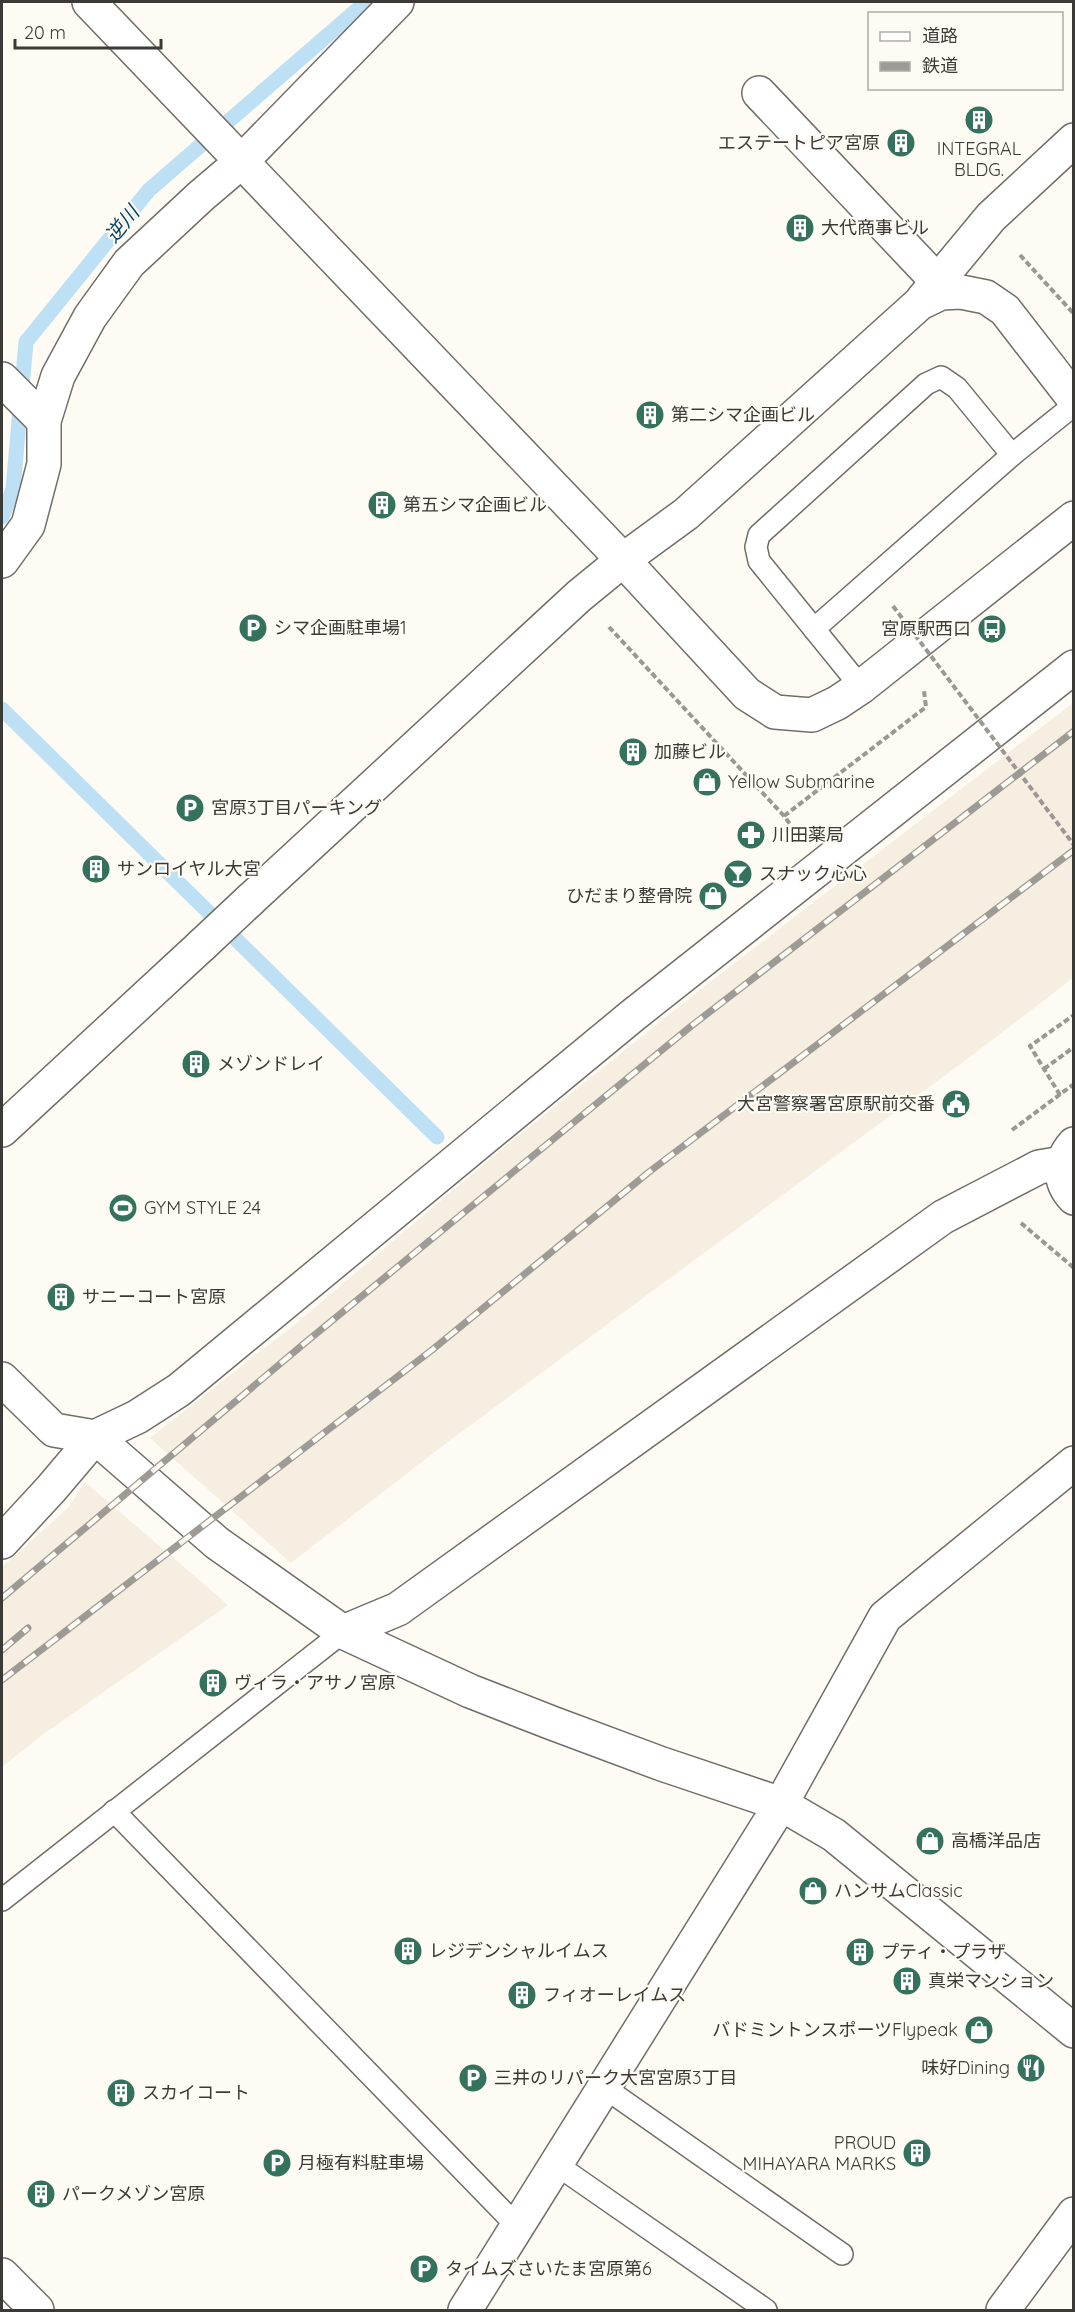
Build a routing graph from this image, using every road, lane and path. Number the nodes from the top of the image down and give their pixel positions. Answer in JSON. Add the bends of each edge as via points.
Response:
{"nodes":[{"id":1,"x":89,"y":2,"type":"edge"},
{"id":2,"x":397,"y":2,"type":"edge"},
{"id":3,"x":759,"y":93,"type":"dead end"},
{"id":4,"x":1074,"y":140,"type":"edge"},
{"id":5,"x":240,"y":160,"type":"junction"},
{"id":6,"x":969,"y":242,"type":"junction"},
{"id":7,"x":1020,"y":255,"type":"dead end"},
{"id":8,"x":929,"y":292,"type":"junction"},
{"id":9,"x":986,"y":297,"type":"junction"},
{"id":10,"x":1074,"y":314,"type":"edge"},
{"id":11,"x":2,"y":379,"type":"edge"},
{"id":12,"x":1074,"y":399,"type":"edge"},
{"id":13,"x":1074,"y":405,"type":"edge"},
{"id":14,"x":43,"y":419,"type":"junction"},
{"id":15,"x":1012,"y":455,"type":"junction"},
{"id":16,"x":1074,"y":518,"type":"edge"},
{"id":17,"x":623,"y":560,"type":"junction"},
{"id":18,"x":2,"y":561,"type":"edge"},
{"id":19,"x":893,"y":606,"type":"dead end"},
{"id":20,"x":602,"y":620,"type":"dead end"},
{"id":21,"x":814,"y":629,"type":"junction"},
{"id":22,"x":1074,"y":667,"type":"edge"},
{"id":23,"x":942,"y":670,"type":"dead end"},
{"id":24,"x":933,"y":677,"type":"dead end"},
{"id":25,"x":924,"y":684,"type":"dead end"},
{"id":26,"x":861,"y":687,"type":"junction"},
{"id":27,"x":784,"y":816,"type":"junction"},
{"id":28,"x":1074,"y":845,"type":"edge"},
{"id":29,"x":823,"y":864,"type":"junction"},
{"id":30,"x":1074,"y":1015,"type":"edge"},
{"id":31,"x":1074,"y":1047,"type":"edge"},
{"id":32,"x":1044,"y":1069,"type":"junction"},
{"id":33,"x":1074,"y":1084,"type":"edge"},
{"id":34,"x":1060,"y":1095,"type":"junction"},
{"id":35,"x":2,"y":1130,"type":"edge"},
{"id":36,"x":1004,"y":1136,"type":"dead end"},
{"id":37,"x":1068,"y":1153,"type":"edge"},
{"id":38,"x":1074,"y":1198,"type":"edge"},
{"id":39,"x":1015,"y":1218,"type":"dead end"},
{"id":40,"x":1074,"y":1268,"type":"edge"},
{"id":41,"x":2,"y":1379,"type":"edge"},
{"id":42,"x":95,"y":1437,"type":"junction"},
{"id":43,"x":1074,"y":1463,"type":"edge"},
{"id":44,"x":2,"y":1542,"type":"edge"},
{"id":45,"x":343,"y":1632,"type":"junction"},
{"id":46,"x":781,"y":1804,"type":"junction"},
{"id":47,"x":114,"y":1810,"type":"junction"},
{"id":48,"x":2,"y":1900,"type":"edge"},
{"id":49,"x":1074,"y":2031,"type":"edge"},
{"id":50,"x":605,"y":2088,"type":"junction"},
{"id":51,"x":556,"y":2165,"type":"junction"},
{"id":52,"x":1074,"y":2214,"type":"edge"},
{"id":53,"x":518,"y":2227,"type":"junction"},
{"id":54,"x":842,"y":2254,"type":"dead end"},
{"id":55,"x":2,"y":2275,"type":"edge"},
{"id":56,"x":37,"y":2310,"type":"edge"},
{"id":57,"x":465,"y":2310,"type":"edge"},
{"id":58,"x":766,"y":2310,"type":"edge"},
{"id":59,"x":1003,"y":2310,"type":"edge"}],
"edges":[{"from":1,"to":5,"type":"street"},
{"from":2,"to":5,"type":"street"},
{"from":3,"to":8,"type":"street"},
{"from":4,"to":6,"type":"street"},
{"from":5,"to":14,"type":"street","via":[[129,263],[90,317],[58,376]]},
{"from":5,"to":17,"type":"street"},
{"from":6,"to":8,"type":"street"},
{"from":6,"to":9,"type":"street","via":[[974,273]]},
{"from":7,"to":10,"type":"path"},
{"from":8,"to":9,"type":"street"},
{"from":8,"to":17,"type":"street","via":[[686,514]]},
{"from":9,"to":12,"type":"street","via":[[1005,310]]},
{"from":11,"to":14,"type":"street"},
{"from":13,"to":15,"type":"lane"},
{"from":14,"to":18,"type":"street","via":[[44,464],[28,525]]},
{"from":15,"to":21,"type":"lane"},
{"from":15,"to":21,"type":"lane","via":[[957,388],[941,377],[926,384],[759,535],[759,561]]},
{"from":16,"to":26,"type":"street"},
{"from":17,"to":26,"type":"street","via":[[747,694],[775,712],[812,715]]},
{"from":17,"to":35,"type":"street","via":[[579,596]]},
{"from":19,"to":28,"type":"path","bridge":true},
{"from":20,"to":27,"type":"path"},
{"from":21,"to":26,"type":"lane"},
{"from":22,"to":29,"type":"street"},
{"from":23,"to":24,"type":"path"},
{"from":25,"to":27,"type":"path","via":[[926,707]]},
{"from":27,"to":29,"type":"path"},
{"from":29,"to":42,"type":"street","via":[[632,1016],[179,1390],[137,1417]]},
{"from":30,"to":32,"type":"path","via":[[1030,1046]]},
{"from":31,"to":32,"type":"path"},
{"from":32,"to":34,"type":"path"},
{"from":33,"to":34,"type":"path"},
{"from":34,"to":36,"type":"path"},
{"from":37,"to":38,"type":"street","via":[[1062,1176]]},
{"from":37,"to":45,"type":"street","via":[[943,1217],[398,1609]]},
{"from":39,"to":40,"type":"path"},
{"from":41,"to":42,"type":"street","via":[[54,1430]]},
{"from":42,"to":44,"type":"street"},
{"from":42,"to":45,"type":"street","via":[[217,1543]]},
{"from":43,"to":46,"type":"street","via":[[885,1617]]},
{"from":45,"to":46,"type":"street","via":[[552,1723]]},
{"from":45,"to":47,"type":"lane"},
{"from":46,"to":49,"type":"street","via":[[834,1835]]},
{"from":46,"to":50,"type":"street"},
{"from":47,"to":48,"type":"lane"},
{"from":47,"to":53,"type":"lane"},
{"from":50,"to":51,"type":"street"},
{"from":50,"to":54,"type":"lane"},
{"from":51,"to":53,"type":"street"},
{"from":51,"to":58,"type":"lane"},
{"from":52,"to":59,"type":"street"},
{"from":53,"to":57,"type":"street"},
{"from":55,"to":56,"type":"street"}]}
